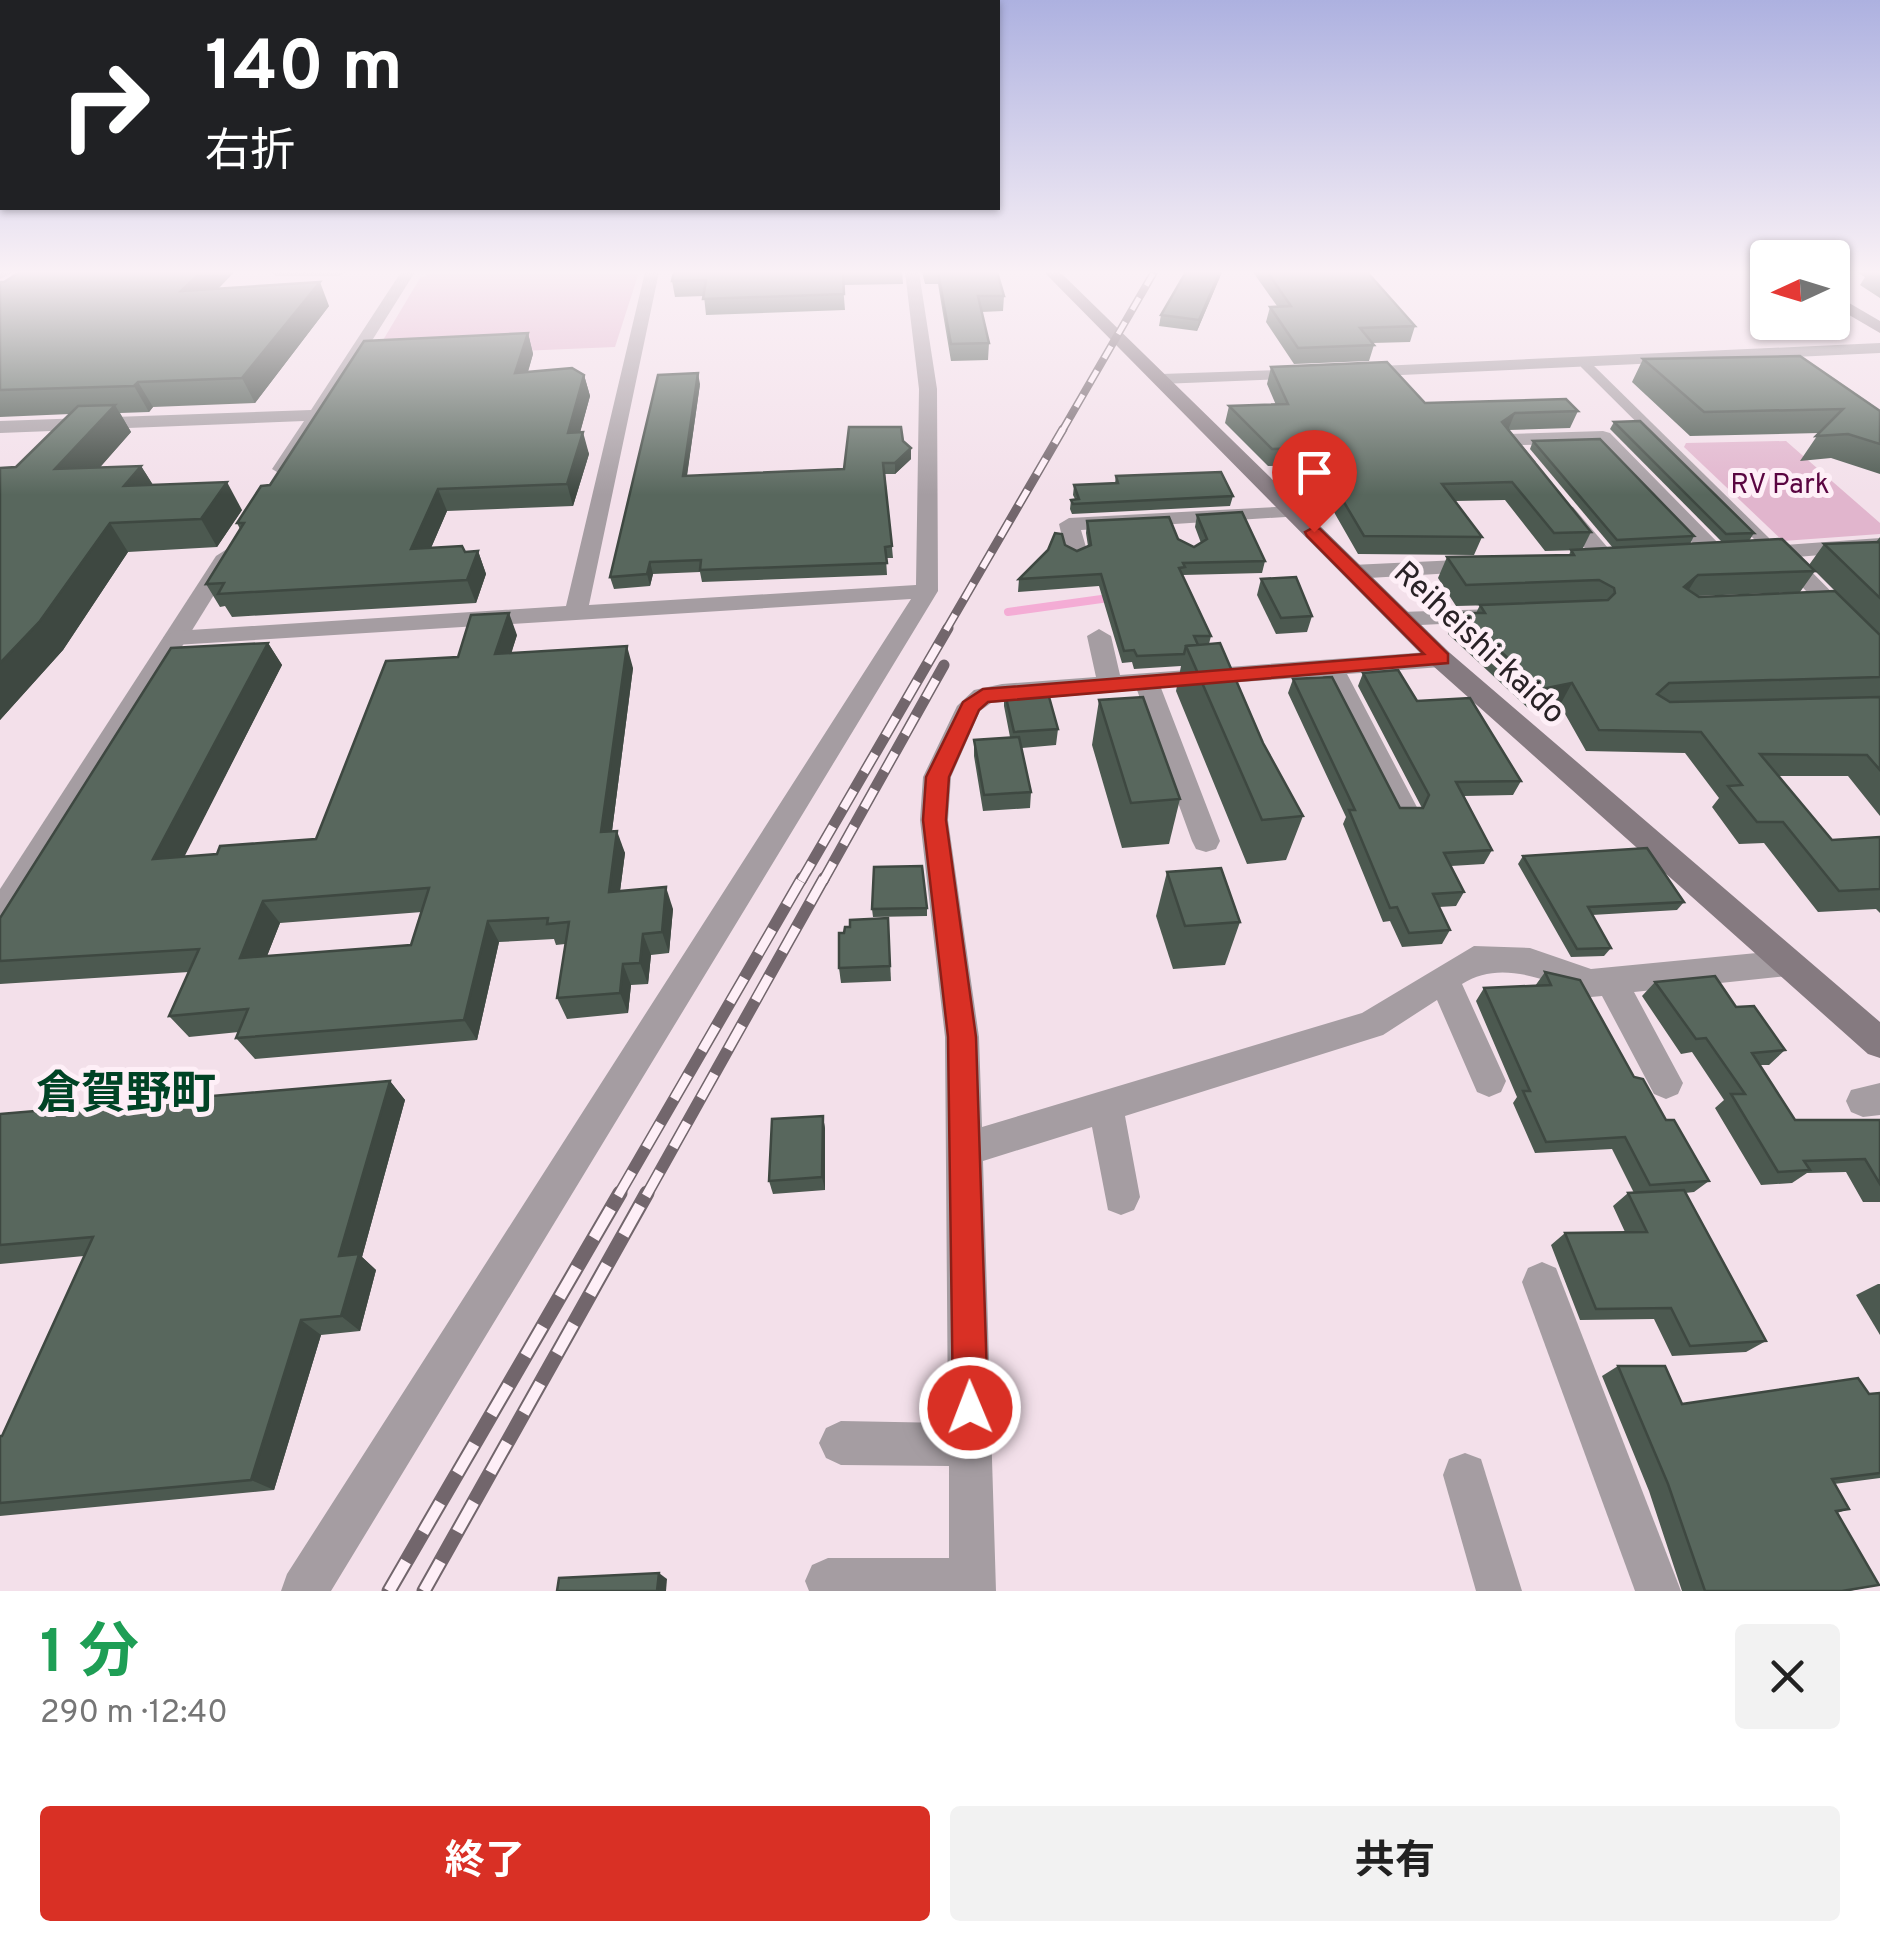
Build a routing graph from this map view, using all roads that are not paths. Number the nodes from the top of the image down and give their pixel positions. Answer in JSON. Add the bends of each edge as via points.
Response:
{"nodes":[{"id":1,"x":360,"y":346,"type":"edge"},
{"id":2,"x":635,"y":346,"type":"edge"},
{"id":3,"x":922,"y":346,"type":"edge"},
{"id":4,"x":1128,"y":346,"type":"edge"},
{"id":5,"x":1880,"y":348,"type":"edge"},
{"id":6,"x":1585,"y":364,"type":"junction"},
{"id":7,"x":1251,"y":376,"type":"junction"},
{"id":8,"x":1161,"y":379,"type":"junction"},
{"id":9,"x":1263,"y":402,"type":"edge"},
{"id":10,"x":316,"y":414,"type":"junction"},
{"id":11,"x":0,"y":427,"type":"edge"},
{"id":12,"x":266,"y":494,"type":"edge"},
{"id":13,"x":1294,"y":512,"type":"junction"},
{"id":14,"x":236,"y":542,"type":"edge"},
{"id":15,"x":1880,"y":544,"type":"edge"},
{"id":16,"x":1772,"y":546,"type":"junction"},
{"id":17,"x":1077,"y":554,"type":"edge"},
{"id":18,"x":1717,"y":555,"type":"junction"},
{"id":19,"x":1680,"y":556,"type":"edge"},
{"id":20,"x":1606,"y":560,"type":"edge"},
{"id":21,"x":1508,"y":564,"type":"edge"},
{"id":22,"x":1352,"y":572,"type":"junction"},
{"id":23,"x":927,"y":591,"type":"junction"},
{"id":24,"x":1828,"y":601,"type":"junction"},
{"id":25,"x":1792,"y":603,"type":"edge"},
{"id":26,"x":576,"y":612,"type":"junction"},
{"id":27,"x":1513,"y":615,"type":"edge"},
{"id":28,"x":1400,"y":619,"type":"junction"},
{"id":29,"x":1099,"y":636,"type":"dead end"},
{"id":30,"x":175,"y":638,"type":"junction"},
{"id":31,"x":1880,"y":655,"type":"edge"},
{"id":32,"x":1441,"y":659,"type":"junction"},
{"id":33,"x":1331,"y":667,"type":"junction"},
{"id":34,"x":1146,"y":681,"type":"junction"},
{"id":35,"x":1110,"y":684,"type":"junction"},
{"id":36,"x":1404,"y":811,"type":"edge"},
{"id":37,"x":1206,"y":841,"type":"dead end"},
{"id":38,"x":0,"y":914,"type":"edge"},
{"id":39,"x":1787,"y":963,"type":"junction"},
{"id":40,"x":1444,"y":980,"type":"junction"},
{"id":41,"x":1610,"y":980,"type":"junction"},
{"id":42,"x":1880,"y":1043,"type":"edge"},
{"id":43,"x":1488,"y":1081,"type":"dead end"},
{"id":44,"x":1666,"y":1083,"type":"dead end"},
{"id":45,"x":1106,"y":1106,"type":"junction"},
{"id":46,"x":966,"y":1149,"type":"junction"},
{"id":47,"x":1120,"y":1196,"type":"dead end"},
{"id":48,"x":1542,"y":1282,"type":"dead end"},
{"id":49,"x":841,"y":1444,"type":"dead end"},
{"id":50,"x":971,"y":1445,"type":"junction"},
{"id":51,"x":1465,"y":1475,"type":"dead end"},
{"id":52,"x":828,"y":1581,"type":"dead end"},
{"id":53,"x":973,"y":1586,"type":"edge"},
{"id":54,"x":304,"y":1591,"type":"edge"},
{"id":55,"x":1499,"y":1591,"type":"edge"},
{"id":56,"x":1658,"y":1591,"type":"edge"}],
"edges":[{"from":1,"to":10,"type":"street"},
{"from":2,"to":26,"type":"street"},
{"from":3,"to":23,"type":"street"},
{"from":4,"to":8,"type":"main road","name":"Reiheishi-kaido"},
{"from":5,"to":6,"type":"street"},
{"from":6,"to":7,"type":"street"},
{"from":6,"to":16,"type":"lane"},
{"from":7,"to":8,"type":"street"},
{"from":7,"to":9,"type":"street"},
{"from":8,"to":13,"type":"main road","name":"Reiheishi-kaido"},
{"from":10,"to":11,"type":"street"},
{"from":10,"to":12,"type":"street"},
{"from":13,"to":17,"type":"street","via":[[1180,526],[1070,524]]},
{"from":13,"to":22,"type":"main road","name":"Reiheishi-kaido"},
{"from":14,"to":30,"type":"street"},
{"from":15,"to":16,"type":"street"},
{"from":16,"to":18,"type":"street"},
{"from":16,"to":24,"type":"street"},
{"from":18,"to":19,"type":"street"},
{"from":18,"to":20,"type":"street","via":[[1603,437],[1508,440]]},
{"from":21,"to":22,"type":"street"},
{"from":22,"to":28,"type":"main road","name":"Reiheishi-kaido"},
{"from":23,"to":26,"type":"street"},
{"from":23,"to":54,"type":"street"},
{"from":24,"to":25,"type":"street"},
{"from":24,"to":31,"type":"street"},
{"from":26,"to":30,"type":"street"},
{"from":27,"to":28,"type":"street"},
{"from":28,"to":32,"type":"main road","name":"Reiheishi-kaido"},
{"from":29,"to":35,"type":"street"},
{"from":30,"to":38,"type":"street"},
{"from":32,"to":33,"type":"street"},
{"from":32,"to":39,"type":"main road","name":"Reiheishi-kaido"},
{"from":33,"to":34,"type":"street"},
{"from":33,"to":36,"type":"street"},
{"from":34,"to":35,"type":"street"},
{"from":34,"to":37,"type":"street"},
{"from":35,"to":46,"type":"street","via":[[983,696],[970,706],[938,777],[934,820],[962,1037]]},
{"from":39,"to":41,"type":"street"},
{"from":39,"to":42,"type":"main road","name":"Reiheishi-kaido"},
{"from":40,"to":41,"type":"street","via":[[1474,960],[1530,962],[1591,982]]},
{"from":40,"to":43,"type":"street"},
{"from":40,"to":45,"type":"street","via":[[1371,1025]]},
{"from":41,"to":44,"type":"street"},
{"from":45,"to":46,"type":"street"},
{"from":45,"to":47,"type":"street"},
{"from":46,"to":50,"type":"street"},
{"from":48,"to":56,"type":"street"},
{"from":49,"to":50,"type":"street"},
{"from":50,"to":53,"type":"street"},
{"from":51,"to":55,"type":"street"},
{"from":52,"to":53,"type":"street"}]}
